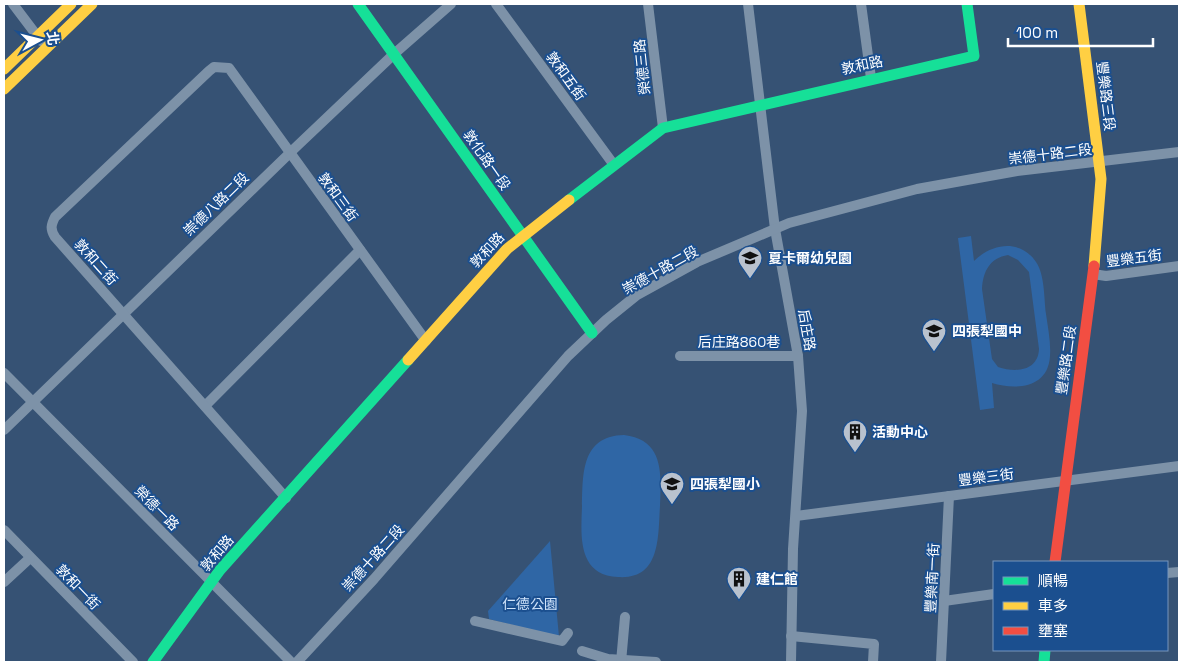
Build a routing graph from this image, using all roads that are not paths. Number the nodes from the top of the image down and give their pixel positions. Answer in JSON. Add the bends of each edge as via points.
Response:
{"nodes":[{"id":1,"x":13,"y":4,"type":"edge"},
{"id":2,"x":71,"y":4,"type":"edge"},
{"id":3,"x":92,"y":4,"type":"edge"},
{"id":4,"x":358,"y":4,"type":"edge"},
{"id":5,"x":451,"y":4,"type":"edge"},
{"id":6,"x":496,"y":4,"type":"edge"},
{"id":7,"x":648,"y":4,"type":"edge"},
{"id":8,"x":748,"y":4,"type":"edge"},
{"id":9,"x":861,"y":4,"type":"edge"},
{"id":10,"x":967,"y":4,"type":"edge"},
{"id":11,"x":1079,"y":4,"type":"edge"},
{"id":12,"x":38,"y":36,"type":"junction"},
{"id":13,"x":47,"y":47,"type":"junction"},
{"id":14,"x":394,"y":54,"type":"junction"},
{"id":15,"x":229,"y":68,"type":"joint"},
{"id":16,"x":4,"y":69,"type":"edge"},
{"id":17,"x":870,"y":78,"type":"junction"},
{"id":18,"x":4,"y":89,"type":"edge"},
{"id":19,"x":760,"y":105,"type":"junction"},
{"id":20,"x":663,"y":128,"type":"junction"},
{"id":21,"x":1179,"y":152,"type":"edge"},
{"id":22,"x":289,"y":153,"type":"junction"},
{"id":23,"x":1098,"y":162,"type":"junction"},
{"id":24,"x":614,"y":165,"type":"junction"},
{"id":25,"x":775,"y":230,"type":"junction"},
{"id":26,"x":521,"y":236,"type":"junction"},
{"id":27,"x":360,"y":250,"type":"junction"},
{"id":28,"x":1179,"y":266,"type":"edge"},
{"id":29,"x":1093,"y":274,"type":"junction"},
{"id":30,"x":122,"y":312,"type":"junction"},
{"id":31,"x":592,"y":333,"type":"junction"},
{"id":32,"x":426,"y":341,"type":"junction"},
{"id":33,"x":680,"y":356,"type":"dead end"},
{"id":34,"x":798,"y":356,"type":"junction"},
{"id":35,"x":4,"y":373,"type":"edge"},
{"id":36,"x":33,"y":402,"type":"junction"},
{"id":37,"x":205,"y":406,"type":"junction"},
{"id":38,"x":4,"y":430,"type":"edge"},
{"id":39,"x":1179,"y":466,"type":"edge"},
{"id":40,"x":1065,"y":482,"type":"junction"},
{"id":41,"x":949,"y":496,"type":"junction"},
{"id":42,"x":286,"y":498,"type":"junction"},
{"id":43,"x":796,"y":516,"type":"junction"},
{"id":44,"x":4,"y":530,"type":"edge"},
{"id":45,"x":30,"y":558,"type":"junction"},
{"id":46,"x":1055,"y":561,"type":"edge"},
{"id":47,"x":4,"y":582,"type":"edge"},
{"id":48,"x":212,"y":582,"type":"junction"},
{"id":49,"x":993,"y":594,"type":"edge"},
{"id":50,"x":944,"y":600,"type":"junction"},
{"id":51,"x":625,"y":617,"type":"dead end"},
{"id":52,"x":475,"y":621,"type":"dead end"},
{"id":53,"x":568,"y":633,"type":"dead end"},
{"id":54,"x":791,"y":636,"type":"junction"},
{"id":55,"x":582,"y":651,"type":"dead end"},
{"id":56,"x":621,"y":661,"type":"edge"},
{"id":57,"x":133,"y":662,"type":"edge"},
{"id":58,"x":153,"y":662,"type":"edge"},
{"id":59,"x":291,"y":662,"type":"edge"},
{"id":60,"x":297,"y":662,"type":"edge"},
{"id":61,"x":656,"y":662,"type":"edge"},
{"id":62,"x":791,"y":662,"type":"edge"},
{"id":63,"x":873,"y":662,"type":"edge"},
{"id":64,"x":941,"y":662,"type":"edge"}],
"edges":[{"from":1,"to":12,"type":"street"},
{"from":2,"to":12,"type":"street"},
{"from":3,"to":13,"type":"street"},
{"from":4,"to":14,"type":"street","name":"敦化路一段"},
{"from":5,"to":14,"type":"street","name":"崇德八路二段"},
{"from":6,"to":24,"type":"street","name":"敦和五街"},
{"from":7,"to":20,"type":"street","name":"榮德三路"},
{"from":8,"to":19,"type":"street","name":"后庄路"},
{"from":9,"to":17,"type":"street"},
{"from":10,"to":17,"type":"street","name":"敦和路","via":[[974,56]]},
{"from":11,"to":23,"type":"street","name":"豐樂路三段"},
{"from":12,"to":13,"type":"street"},
{"from":12,"to":16,"type":"street"},
{"from":13,"to":18,"type":"street"},
{"from":14,"to":22,"type":"street","name":"崇德八路二段"},
{"from":14,"to":26,"type":"street","name":"敦化路一段"},
{"from":15,"to":22,"type":"street","name":"敦和三街"},
{"from":15,"to":30,"type":"street","name":"敦和二街","via":[[214,67],[209,71],[51,224],[55,237]]},
{"from":17,"to":19,"type":"street","name":"敦和路"},
{"from":19,"to":20,"type":"street","name":"敦和路"},
{"from":19,"to":25,"type":"street","name":"后庄路"},
{"from":20,"to":24,"type":"street","name":"敦和路"},
{"from":21,"to":23,"type":"street","name":"崇德十路二段"},
{"from":22,"to":27,"type":"street","name":"敦和三街"},
{"from":22,"to":30,"type":"street","name":"崇德八路二段"},
{"from":23,"to":25,"type":"street","name":"崇德十路二段","via":[[1018,171],[917,189],[789,223]]},
{"from":23,"to":29,"type":"street","name":"豐樂路二段","via":[[1101,179]]},
{"from":24,"to":26,"type":"street","name":"敦和路"},
{"from":25,"to":31,"type":"street","name":"崇德十路二段","via":[[697,262],[636,296]]},
{"from":25,"to":34,"type":"street","name":"后庄路"},
{"from":26,"to":31,"type":"street","name":"敦化路一段"},
{"from":26,"to":32,"type":"street","name":"敦和路"},
{"from":27,"to":32,"type":"street","name":"敦和三街"},
{"from":27,"to":37,"type":"street"},
{"from":28,"to":29,"type":"street","name":"豐樂五街","via":[[1106,276]]},
{"from":29,"to":40,"type":"street","name":"豐樂路二段"},
{"from":30,"to":36,"type":"street","name":"崇德八路二段"},
{"from":30,"to":37,"type":"street","name":"敦和二街"},
{"from":31,"to":60,"type":"street","name":"崇德十路二段","via":[[549,377],[374,579]]},
{"from":32,"to":42,"type":"street","name":"敦和路"},
{"from":33,"to":34,"type":"street","name":"后庄路860巷"},
{"from":34,"to":43,"type":"street","name":"后庄路","via":[[802,411]]},
{"from":35,"to":36,"type":"street","name":"榮德一路"},
{"from":36,"to":38,"type":"street","name":"崇德八路二段"},
{"from":36,"to":48,"type":"street","name":"榮德一路"},
{"from":37,"to":42,"type":"street","name":"敦和二街"},
{"from":39,"to":40,"type":"street","name":"豐樂三街"},
{"from":40,"to":41,"type":"street","name":"豐樂三街"},
{"from":40,"to":46,"type":"street","name":"豐樂路二段"},
{"from":41,"to":43,"type":"street","name":"豐樂三街"},
{"from":41,"to":50,"type":"street","name":"豐樂南一街"},
{"from":42,"to":48,"type":"street","name":"敦和路"},
{"from":43,"to":54,"type":"street","name":"后庄路"},
{"from":44,"to":45,"type":"street","name":"敦和一街"},
{"from":45,"to":47,"type":"street"},
{"from":45,"to":57,"type":"street","name":"敦和一街"},
{"from":48,"to":58,"type":"street","name":"敦和路"},
{"from":48,"to":59,"type":"street","name":"榮德一路"},
{"from":49,"to":50,"type":"street"},
{"from":50,"to":64,"type":"street","name":"豐樂南一街"},
{"from":51,"to":56,"type":"street"},
{"from":52,"to":53,"type":"street","via":[[562,641]]},
{"from":54,"to":62,"type":"street","name":"后庄路"},
{"from":54,"to":63,"type":"street","via":[[874,644]]},
{"from":55,"to":56,"type":"street"},
{"from":56,"to":61,"type":"street"}]}
